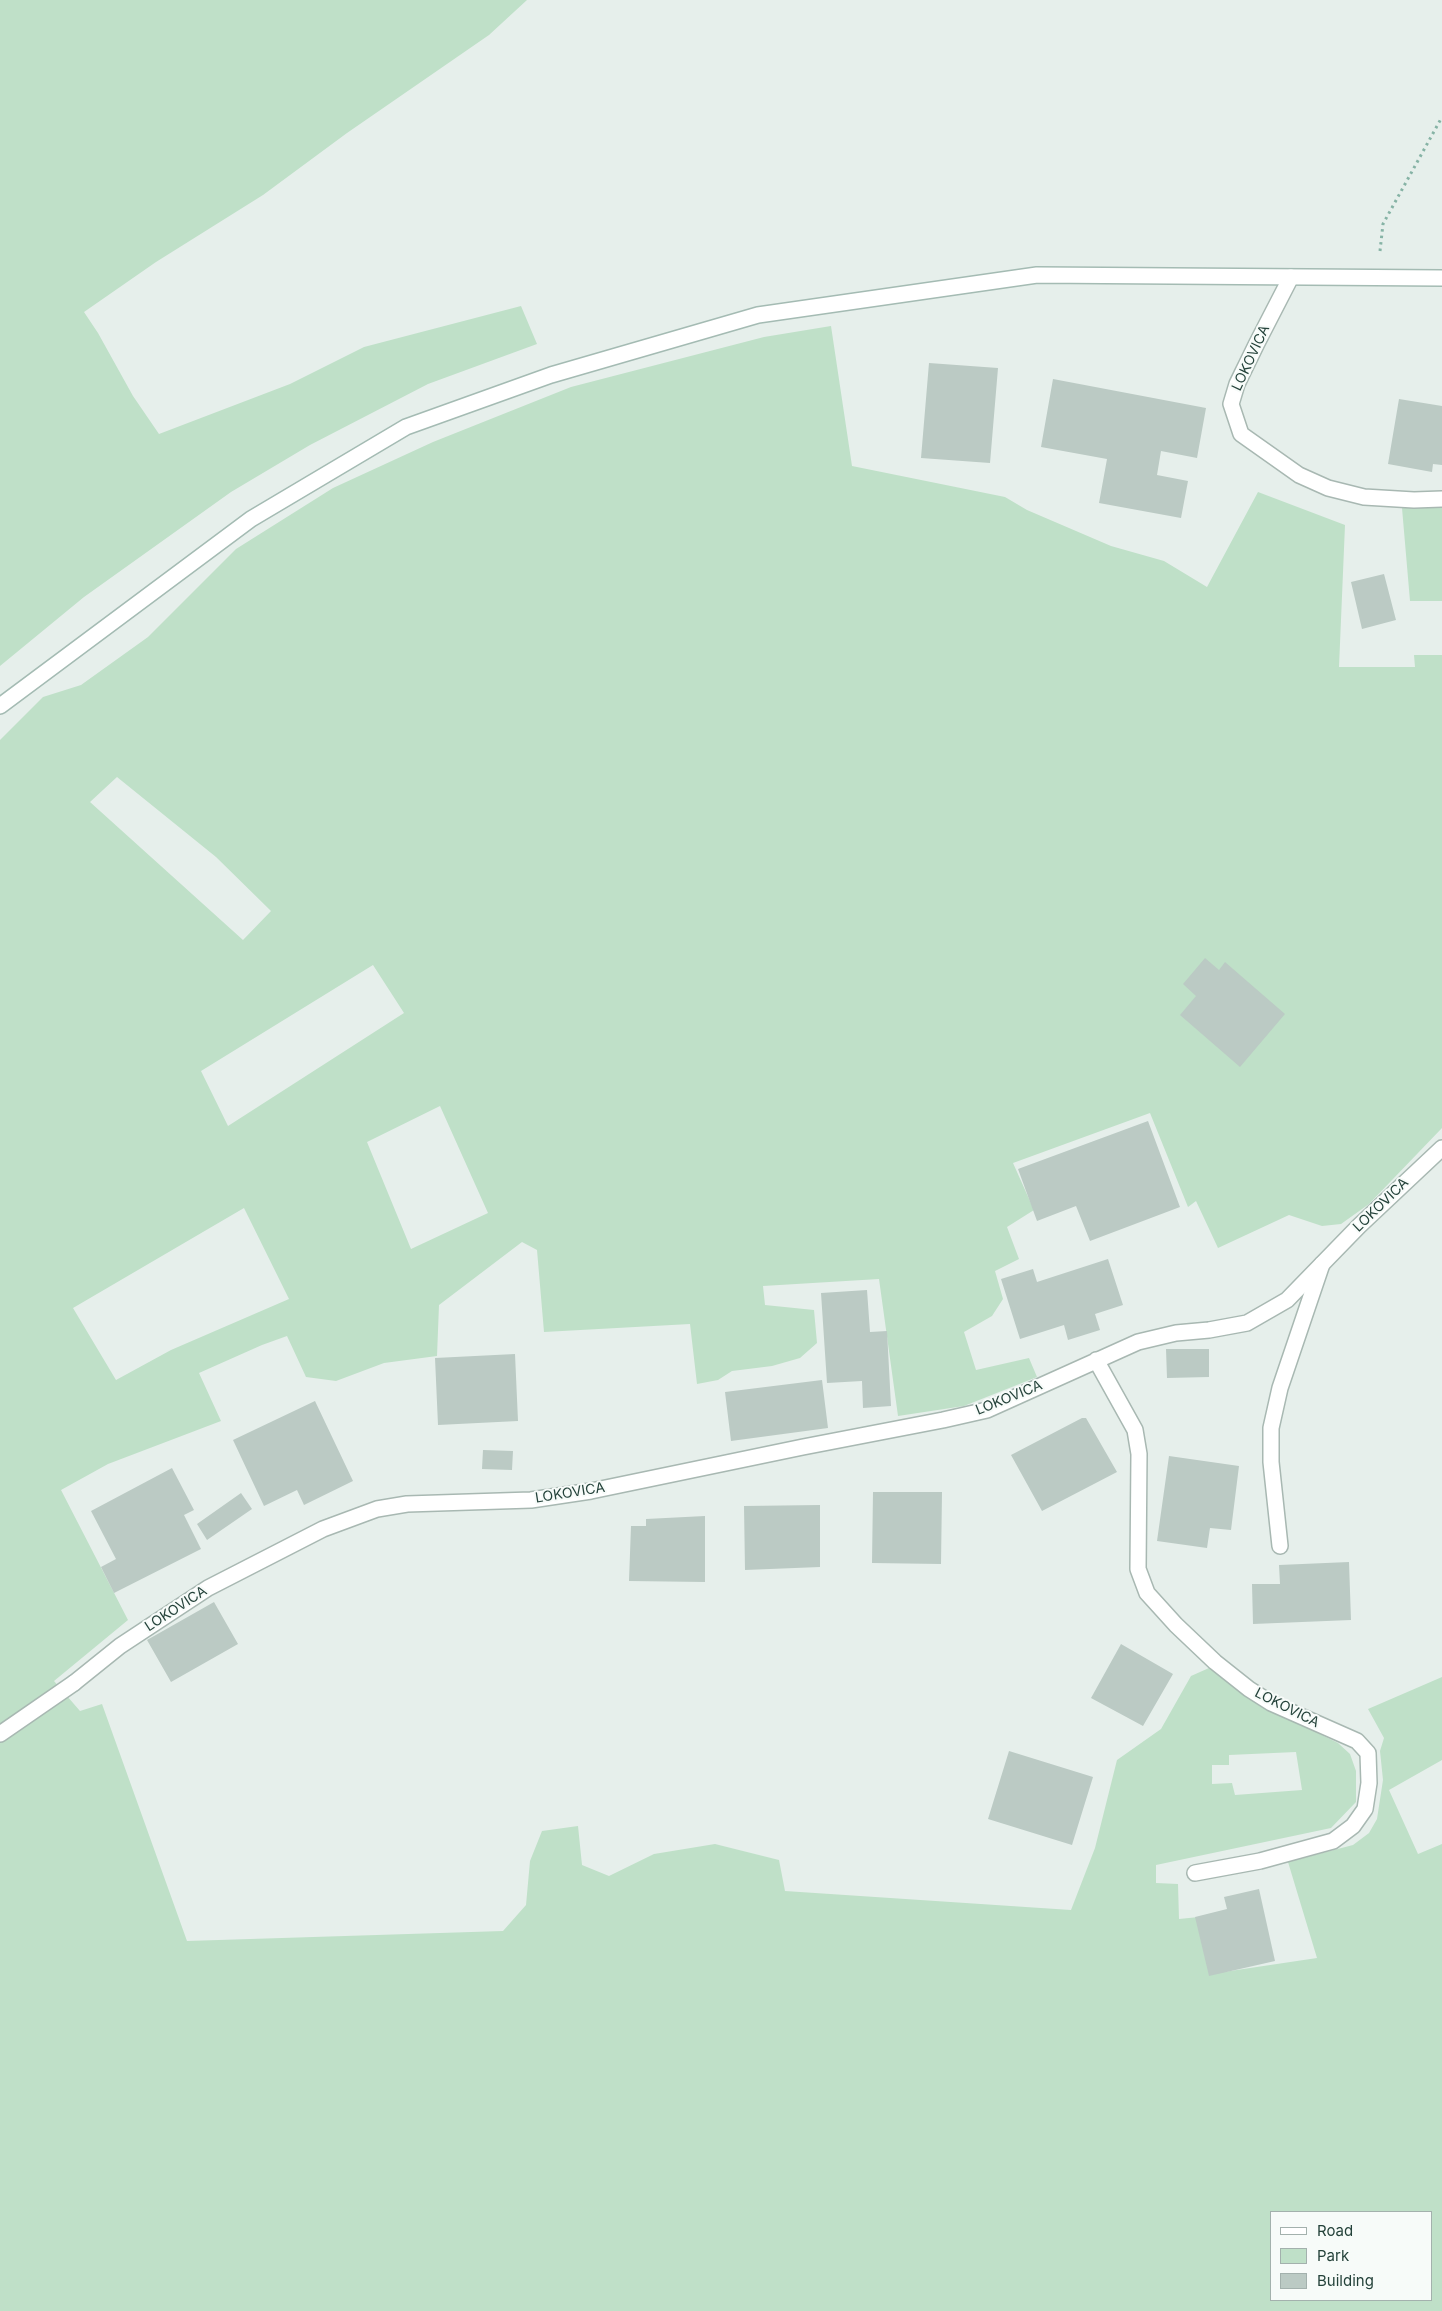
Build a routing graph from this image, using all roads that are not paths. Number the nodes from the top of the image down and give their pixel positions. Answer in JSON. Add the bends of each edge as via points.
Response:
{"nodes":[{"id":1,"x":1291,"y":277,"type":"junction"},
{"id":2,"x":1442,"y":278,"type":"edge"},
{"id":3,"x":1442,"y":499,"type":"edge"},
{"id":4,"x":0,"y":706,"type":"edge"},
{"id":5,"x":1442,"y":1148,"type":"edge"},
{"id":6,"x":1322,"y":1264,"type":"junction"},
{"id":7,"x":1096,"y":1360,"type":"junction"},
{"id":8,"x":1280,"y":1546,"type":"dead end"},
{"id":9,"x":0,"y":1734,"type":"edge"},
{"id":10,"x":1195,"y":1873,"type":"dead end"}],
"edges":[{"from":1,"to":2,"type":"street"},
{"from":1,"to":3,"type":"street","name":"LOKOVICA","via":[[1237,384],[1231,404],[1241,434],[1299,475],[1328,488],[1364,497]]},
{"from":1,"to":4,"type":"street","via":[[1037,275],[758,315],[551,375],[406,427],[251,519]]},
{"from":5,"to":6,"type":"street","name":"LOKOVICA"},
{"from":6,"to":7,"type":"street","name":"LOKOVICA","via":[[1287,1300],[1247,1323],[1138,1342]]},
{"from":6,"to":8,"type":"street","name":"LOKOVICA","via":[[1280,1388],[1271,1428],[1271,1462]]},
{"from":7,"to":9,"type":"street","name":"LOKOVICA","via":[[987,1410],[943,1420],[591,1491],[531,1500],[407,1504],[377,1509],[323,1530],[208,1588],[120,1646],[74,1683]]},
{"from":7,"to":10,"type":"street","name":"LOKOVICA","via":[[1134,1430],[1139,1454],[1138,1569],[1147,1593],[1176,1626],[1249,1689],[1271,1703],[1357,1741],[1368,1753],[1369,1783],[1365,1809],[1353,1826],[1333,1841]]}]}
